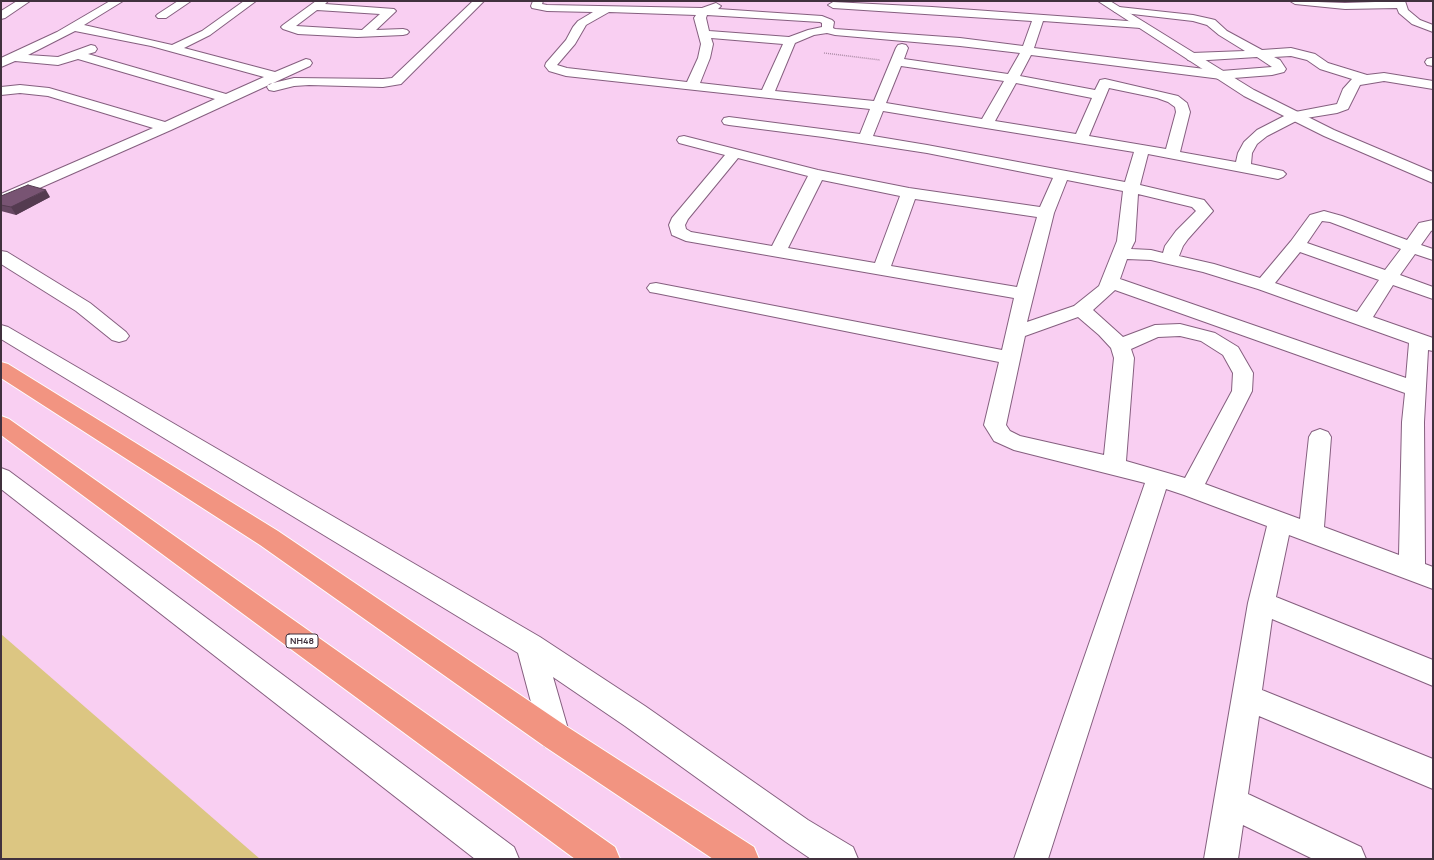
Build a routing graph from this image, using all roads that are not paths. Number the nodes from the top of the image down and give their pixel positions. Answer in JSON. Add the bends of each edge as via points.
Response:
{"nodes":[{"id":1,"x":25,"y":1,"type":"edge"},
{"id":2,"x":118,"y":1,"type":"edge"},
{"id":3,"x":186,"y":1,"type":"edge"},
{"id":4,"x":251,"y":1,"type":"edge"},
{"id":5,"x":479,"y":1,"type":"edge"},
{"id":6,"x":538,"y":1,"type":"edge"},
{"id":7,"x":723,"y":1,"type":"edge"},
{"id":8,"x":1008,"y":1,"type":"edge"},
{"id":9,"x":1103,"y":1,"type":"edge"},
{"id":10,"x":1164,"y":1,"type":"edge"},
{"id":11,"x":1295,"y":1,"type":"edge"},
{"id":12,"x":834,"y":3,"type":"edge"},
{"id":13,"x":1400,"y":3,"type":"edge"},
{"id":14,"x":319,"y":4,"type":"edge"},
{"id":15,"x":887,"y":5,"type":"edge"},
{"id":16,"x":605,"y":10,"type":"junction"},
{"id":17,"x":1119,"y":10,"type":"junction"},
{"id":18,"x":703,"y":12,"type":"junction"},
{"id":19,"x":1160,"y":14,"type":"junction"},
{"id":20,"x":1,"y":16,"type":"edge"},
{"id":21,"x":162,"y":16,"type":"dead end"},
{"id":22,"x":1010,"y":16,"type":"junction"},
{"id":23,"x":1038,"y":18,"type":"junction"},
{"id":24,"x":827,"y":25,"type":"junction"},
{"id":25,"x":1144,"y":26,"type":"junction"},
{"id":26,"x":75,"y":27,"type":"junction"},
{"id":27,"x":1433,"y":29,"type":"edge"},
{"id":28,"x":402,"y":32,"type":"dead end"},
{"id":29,"x":366,"y":33,"type":"junction"},
{"id":30,"x":705,"y":34,"type":"junction"},
{"id":31,"x":122,"y":37,"type":"junction"},
{"id":32,"x":906,"y":38,"type":"junction"},
{"id":33,"x":790,"y":41,"type":"junction"},
{"id":34,"x":172,"y":49,"type":"junction"},
{"id":35,"x":1026,"y":51,"type":"junction"},
{"id":36,"x":11,"y":52,"type":"junction"},
{"id":37,"x":1258,"y":53,"type":"junction"},
{"id":38,"x":77,"y":55,"type":"junction"},
{"id":39,"x":1192,"y":57,"type":"junction"},
{"id":40,"x":896,"y":62,"type":"junction"},
{"id":41,"x":1114,"y":62,"type":"junction"},
{"id":42,"x":1,"y":63,"type":"edge"},
{"id":43,"x":306,"y":63,"type":"dead end"},
{"id":44,"x":1220,"y":75,"type":"junction"},
{"id":45,"x":276,"y":76,"type":"junction"},
{"id":46,"x":1012,"y":78,"type":"junction"},
{"id":47,"x":1366,"y":79,"type":"junction"},
{"id":48,"x":1433,"y":85,"type":"edge"},
{"id":49,"x":692,"y":86,"type":"junction"},
{"id":50,"x":1102,"y":89,"type":"junction"},
{"id":51,"x":244,"y":90,"type":"junction"},
{"id":52,"x":1,"y":91,"type":"edge"},
{"id":53,"x":767,"y":94,"type":"junction"},
{"id":54,"x":227,"y":98,"type":"junction"},
{"id":55,"x":878,"y":106,"type":"junction"},
{"id":56,"x":1295,"y":116,"type":"junction"},
{"id":57,"x":728,"y":120,"type":"dead end"},
{"id":58,"x":986,"y":124,"type":"junction"},
{"id":59,"x":166,"y":127,"type":"junction"},
{"id":60,"x":865,"y":139,"type":"junction"},
{"id":61,"x":1081,"y":139,"type":"junction"},
{"id":62,"x":684,"y":140,"type":"dead end"},
{"id":63,"x":1142,"y":149,"type":"junction"},
{"id":64,"x":735,"y":153,"type":"junction"},
{"id":65,"x":1172,"y":155,"type":"junction"},
{"id":66,"x":1243,"y":168,"type":"junction"},
{"id":67,"x":817,"y":174,"type":"junction"},
{"id":68,"x":1062,"y":174,"type":"junction"},
{"id":69,"x":1278,"y":174,"type":"dead end"},
{"id":70,"x":1433,"y":178,"type":"edge"},
{"id":71,"x":1131,"y":188,"type":"junction"},
{"id":72,"x":909,"y":193,"type":"junction"},
{"id":73,"x":1,"y":200,"type":"edge"},
{"id":74,"x":1046,"y":213,"type":"junction"},
{"id":75,"x":1433,"y":225,"type":"edge"},
{"id":76,"x":1297,"y":245,"type":"junction"},
{"id":77,"x":1411,"y":247,"type":"junction"},
{"id":78,"x":778,"y":251,"type":"junction"},
{"id":79,"x":1121,"y":254,"type":"junction"},
{"id":80,"x":1433,"y":255,"type":"edge"},
{"id":81,"x":1,"y":256,"type":"edge"},
{"id":82,"x":1170,"y":258,"type":"junction"},
{"id":83,"x":881,"y":270,"type":"junction"},
{"id":84,"x":1389,"y":278,"type":"junction"},
{"id":85,"x":1110,"y":282,"type":"junction"},
{"id":86,"x":1264,"y":285,"type":"junction"},
{"id":87,"x":656,"y":288,"type":"dead end"},
{"id":88,"x":1433,"y":293,"type":"edge"},
{"id":89,"x":1024,"y":294,"type":"junction"},
{"id":90,"x":1081,"y":310,"type":"junction"},
{"id":91,"x":1362,"y":319,"type":"junction"},
{"id":92,"x":1,"y":331,"type":"edge"},
{"id":93,"x":1016,"y":332,"type":"junction"},
{"id":94,"x":119,"y":336,"type":"dead end"},
{"id":95,"x":1426,"y":342,"type":"edge"},
{"id":96,"x":1120,"y":346,"type":"junction"},
{"id":97,"x":1010,"y":358,"type":"junction"},
{"id":98,"x":1,"y":370,"type":"edge"},
{"id":99,"x":1415,"y":389,"type":"junction"},
{"id":100,"x":1,"y":424,"type":"edge"},
{"id":101,"x":1320,"y":437,"type":"dead end"},
{"id":102,"x":1114,"y":466,"type":"junction"},
{"id":103,"x":1,"y":477,"type":"edge"},
{"id":104,"x":1158,"y":478,"type":"junction"},
{"id":105,"x":1191,"y":488,"type":"junction"},
{"id":106,"x":1280,"y":521,"type":"junction"},
{"id":107,"x":1311,"y":533,"type":"junction"},
{"id":108,"x":1422,"y":574,"type":"edge"},
{"id":109,"x":1261,"y":604,"type":"junction"},
{"id":110,"x":530,"y":646,"type":"junction"},
{"id":111,"x":1433,"y":673,"type":"edge"},
{"id":112,"x":1246,"y":697,"type":"junction"},
{"id":113,"x":556,"y":736,"type":"junction"},
{"id":114,"x":1433,"y":774,"type":"edge"},
{"id":115,"x":1232,"y":802,"type":"junction"},
{"id":116,"x":502,"y":859,"type":"edge"},
{"id":117,"x":603,"y":859,"type":"edge"},
{"id":118,"x":742,"y":859,"type":"edge"},
{"id":119,"x":841,"y":859,"type":"edge"},
{"id":120,"x":1031,"y":859,"type":"edge"},
{"id":121,"x":1221,"y":859,"type":"edge"},
{"id":122,"x":1349,"y":859,"type":"edge"}],
"edges":[{"from":1,"to":20,"type":"street"},
{"from":2,"to":26,"type":"street"},
{"from":3,"to":21,"type":"street"},
{"from":4,"to":34,"type":"street","via":[[206,33]]},
{"from":5,"to":51,"type":"street","via":[[396,81],[309,81]]},
{"from":6,"to":16,"type":"street","via":[[536,6],[547,8]]},
{"from":7,"to":18,"type":"street"},
{"from":8,"to":22,"type":"street"},
{"from":9,"to":17,"type":"street"},
{"from":10,"to":19,"type":"street"},
{"from":11,"to":13,"type":"street","via":[[1345,6]]},
{"from":12,"to":15,"type":"street"},
{"from":12,"to":24,"type":"street"},
{"from":13,"to":27,"type":"street","via":[[1403,11],[1416,22]]},
{"from":14,"to":29,"type":"street","via":[[390,11]]},
{"from":14,"to":29,"type":"street","via":[[287,27],[298,31]]},
{"from":15,"to":22,"type":"street"},
{"from":16,"to":18,"type":"street"},
{"from":16,"to":49,"type":"street","via":[[582,23],[550,66],[566,72]]},
{"from":17,"to":19,"type":"street"},
{"from":17,"to":25,"type":"street"},
{"from":18,"to":24,"type":"street"},
{"from":18,"to":30,"type":"street","via":[[700,18]]},
{"from":19,"to":37,"type":"street","via":[[1211,22],[1223,33]]},
{"from":22,"to":23,"type":"street"},
{"from":23,"to":25,"type":"street"},
{"from":23,"to":35,"type":"street"},
{"from":24,"to":32,"type":"street","via":[[835,32]]},
{"from":24,"to":33,"type":"street"},
{"from":25,"to":39,"type":"street"},
{"from":26,"to":31,"type":"street"},
{"from":26,"to":36,"type":"street","via":[[31,49]]},
{"from":28,"to":29,"type":"street"},
{"from":30,"to":33,"type":"street"},
{"from":30,"to":49,"type":"street","via":[[707,44],[704,58]]},
{"from":31,"to":34,"type":"street"},
{"from":31,"to":38,"type":"street"},
{"from":32,"to":35,"type":"street"},
{"from":32,"to":40,"type":"street"},
{"from":33,"to":53,"type":"street"},
{"from":34,"to":45,"type":"street"},
{"from":35,"to":41,"type":"street"},
{"from":35,"to":46,"type":"street"},
{"from":36,"to":38,"type":"street","via":[[58,61]]},
{"from":36,"to":42,"type":"street"},
{"from":37,"to":39,"type":"street"},
{"from":37,"to":44,"type":"street","via":[[1276,63],[1280,69]]},
{"from":37,"to":47,"type":"street","via":[[1299,53],[1317,60],[1324,66]]},
{"from":38,"to":54,"type":"street"},
{"from":39,"to":44,"type":"street"},
{"from":40,"to":46,"type":"street"},
{"from":40,"to":55,"type":"street"},
{"from":41,"to":44,"type":"street"},
{"from":41,"to":50,"type":"street"},
{"from":43,"to":45,"type":"street"},
{"from":44,"to":56,"type":"street"},
{"from":45,"to":51,"type":"street"},
{"from":46,"to":50,"type":"street"},
{"from":46,"to":58,"type":"street"},
{"from":47,"to":48,"type":"street","via":[[1384,77]]},
{"from":47,"to":56,"type":"street","via":[[1355,82],[1343,106]]},
{"from":49,"to":53,"type":"street"},
{"from":50,"to":61,"type":"street"},
{"from":50,"to":65,"type":"street","via":[[1160,95],[1173,99],[1182,106],[1183,112]]},
{"from":51,"to":54,"type":"street"},
{"from":52,"to":59,"type":"street","via":[[28,89],[49,92]]},
{"from":53,"to":55,"type":"street"},
{"from":54,"to":59,"type":"street"},
{"from":55,"to":58,"type":"street"},
{"from":55,"to":60,"type":"street"},
{"from":56,"to":66,"type":"street","via":[[1262,133],[1251,142],[1245,153]]},
{"from":56,"to":70,"type":"street"},
{"from":57,"to":60,"type":"street"},
{"from":58,"to":61,"type":"street"},
{"from":59,"to":73,"type":"street"},
{"from":60,"to":68,"type":"street"},
{"from":61,"to":63,"type":"street"},
{"from":62,"to":64,"type":"street"},
{"from":63,"to":65,"type":"street"},
{"from":63,"to":71,"type":"street"},
{"from":64,"to":67,"type":"street"},
{"from":64,"to":78,"type":"street","via":[[680,218],[678,231],[686,236]]},
{"from":65,"to":66,"type":"street"},
{"from":66,"to":69,"type":"street"},
{"from":67,"to":72,"type":"street"},
{"from":67,"to":78,"type":"street"},
{"from":68,"to":71,"type":"street"},
{"from":68,"to":74,"type":"street"},
{"from":71,"to":79,"type":"street","via":[[1126,241]]},
{"from":71,"to":82,"type":"street","via":[[1198,203],[1203,207],[1205,211],[1182,235],[1174,246]]},
{"from":72,"to":74,"type":"street"},
{"from":72,"to":83,"type":"street"},
{"from":74,"to":89,"type":"street"},
{"from":75,"to":77,"type":"street","via":[[1425,227]]},
{"from":76,"to":77,"type":"street","via":[[1316,218],[1324,216]]},
{"from":76,"to":84,"type":"street"},
{"from":76,"to":86,"type":"street"},
{"from":77,"to":80,"type":"street"},
{"from":77,"to":84,"type":"street"},
{"from":78,"to":83,"type":"street"},
{"from":79,"to":82,"type":"street"},
{"from":79,"to":85,"type":"street"},
{"from":81,"to":94,"type":"street","via":[[83,307]]},
{"from":82,"to":86,"type":"street"},
{"from":83,"to":89,"type":"street"},
{"from":84,"to":88,"type":"street"},
{"from":84,"to":91,"type":"street"},
{"from":85,"to":90,"type":"street","via":[[1107,289]]},
{"from":85,"to":99,"type":"street"},
{"from":86,"to":91,"type":"street"},
{"from":87,"to":97,"type":"street"},
{"from":89,"to":93,"type":"street"},
{"from":90,"to":93,"type":"street"},
{"from":90,"to":96,"type":"street"},
{"from":91,"to":95,"type":"street"},
{"from":92,"to":110,"type":"street"},
{"from":93,"to":97,"type":"street"},
{"from":95,"to":99,"type":"street"},
{"from":96,"to":102,"type":"street","via":[[1124,358]]},
{"from":96,"to":105,"type":"street","via":[[1155,331],[1180,330],[1208,337],[1231,351],[1243,373],[1242,391]]},
{"from":97,"to":102,"type":"street","via":[[995,425],[1002,436],[1014,442]]},
{"from":98,"to":113,"type":"highway","via":[[269,538]]},
{"from":99,"to":108,"type":"street","via":[[1413,422]]},
{"from":100,"to":117,"type":"highway","number":"NH48"},
{"from":101,"to":107,"type":"street"},
{"from":102,"to":104,"type":"street"},
{"from":103,"to":116,"type":"street"},
{"from":104,"to":105,"type":"street"},
{"from":104,"to":120,"type":"street"},
{"from":105,"to":106,"type":"street"},
{"from":106,"to":107,"type":"street"},
{"from":106,"to":109,"type":"street"},
{"from":107,"to":108,"type":"street"},
{"from":109,"to":111,"type":"street"},
{"from":109,"to":112,"type":"street"},
{"from":110,"to":113,"type":"street"},
{"from":110,"to":119,"type":"street"},
{"from":112,"to":114,"type":"street"},
{"from":112,"to":115,"type":"street"},
{"from":113,"to":118,"type":"highway"},
{"from":115,"to":121,"type":"street"},
{"from":115,"to":122,"type":"street"}]}
